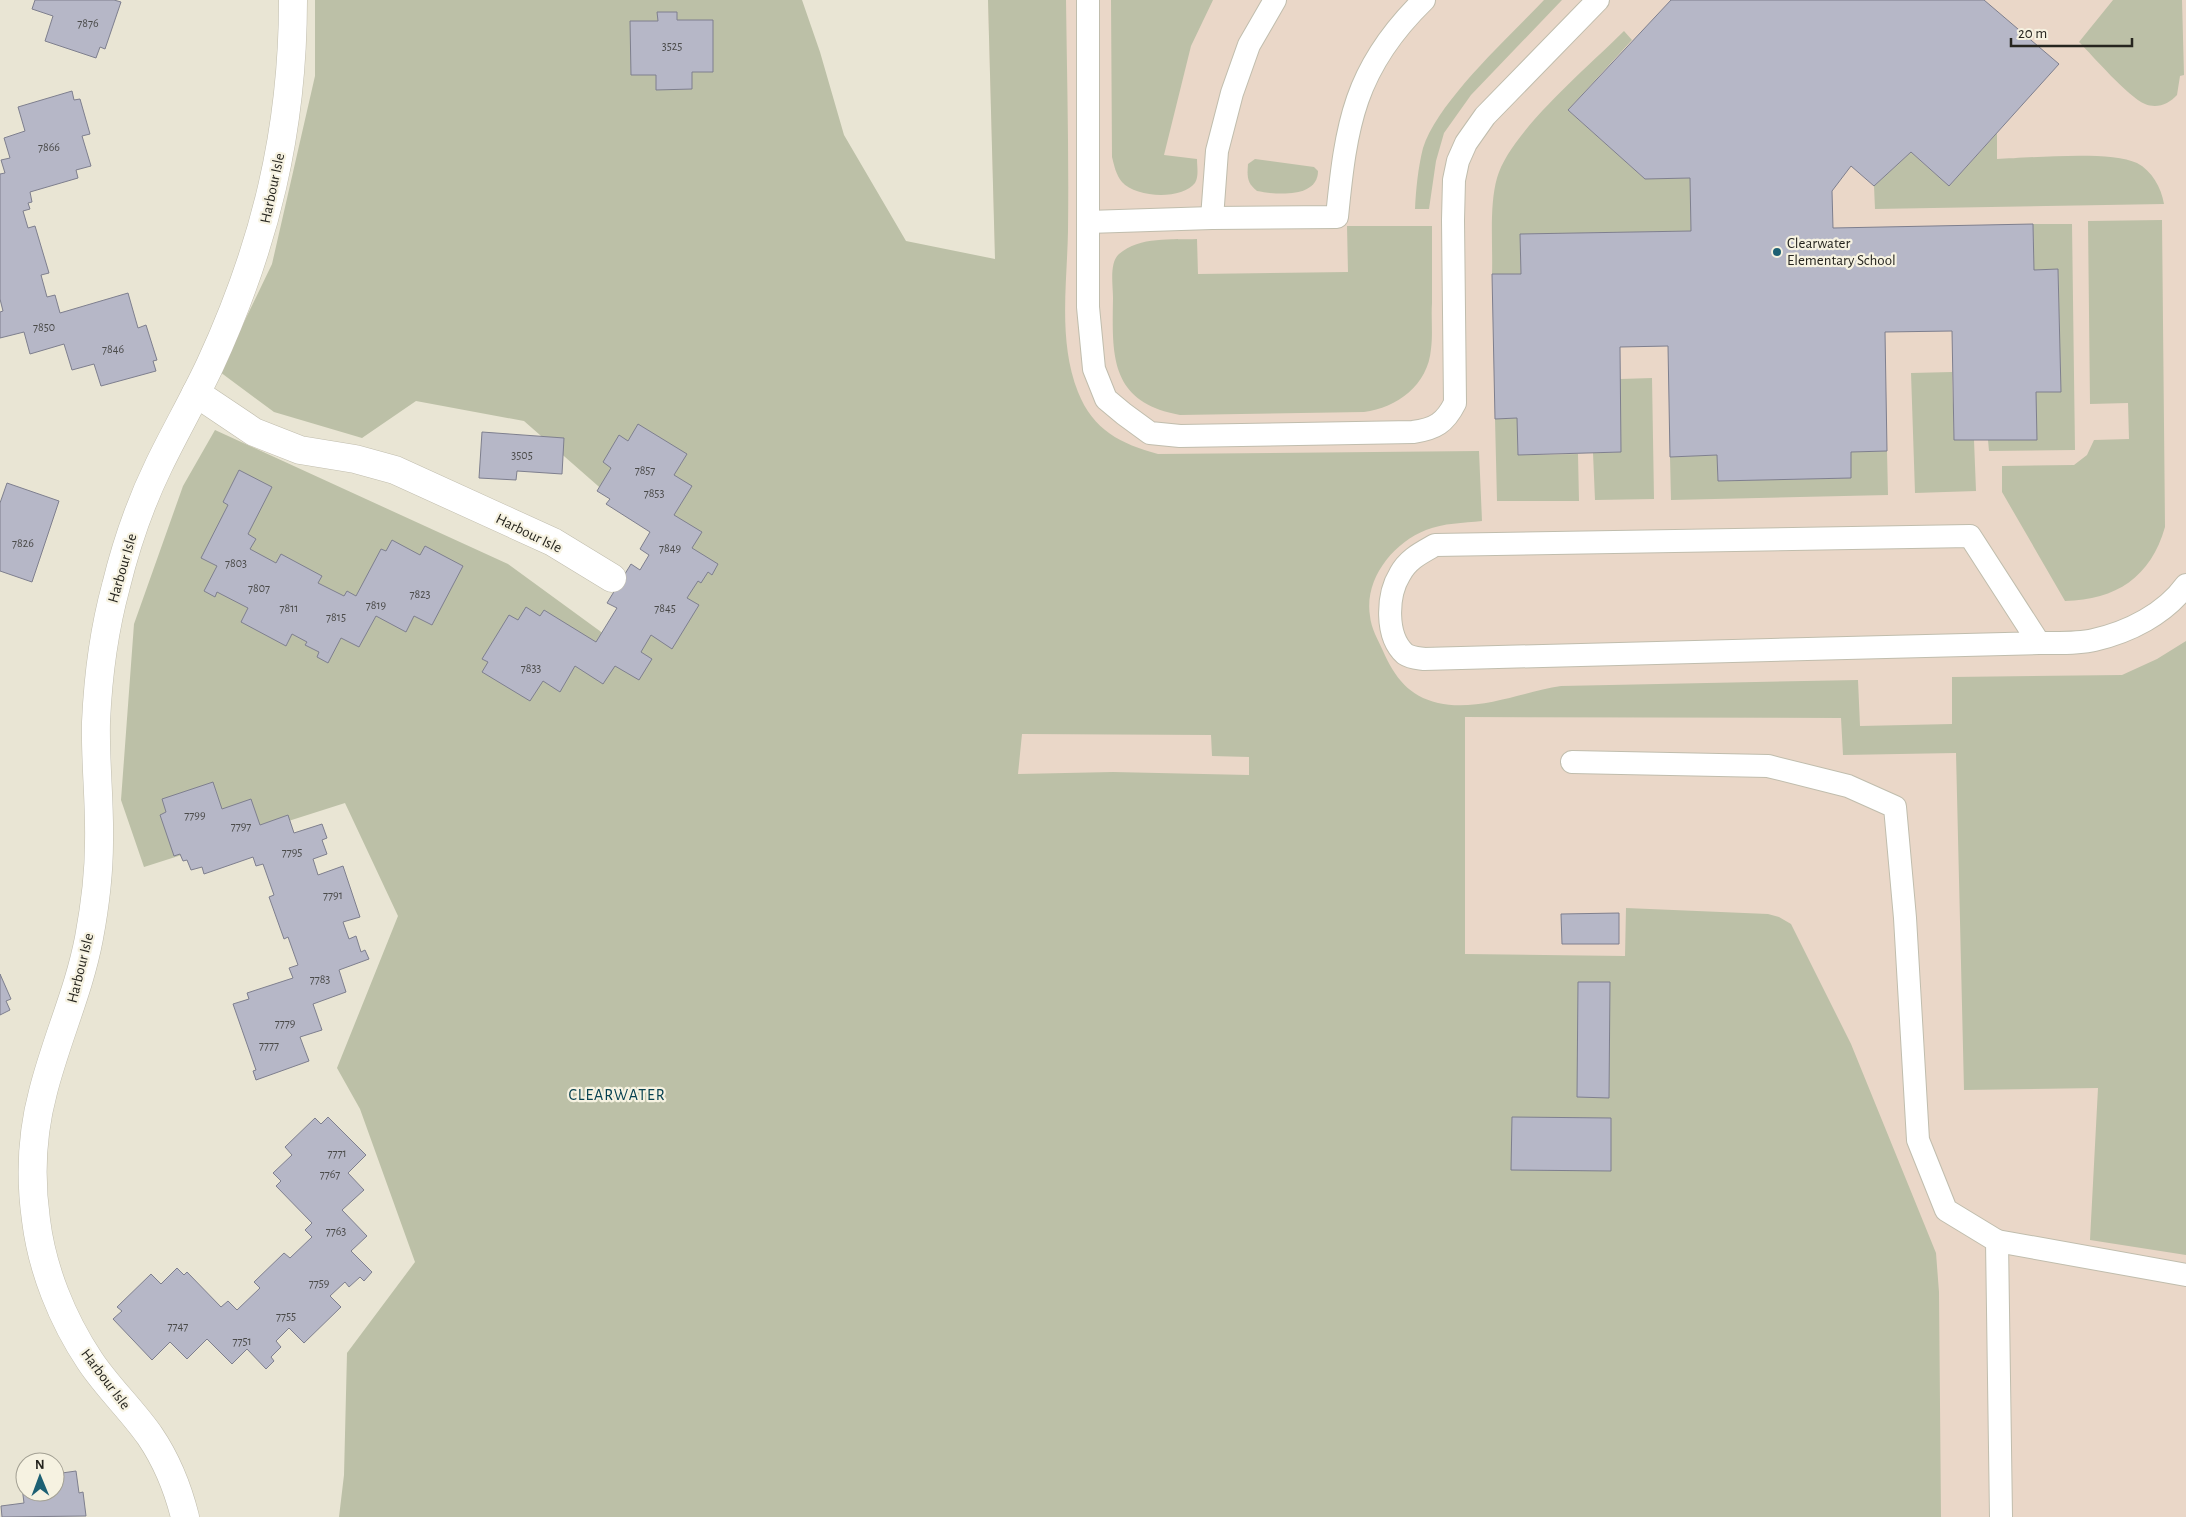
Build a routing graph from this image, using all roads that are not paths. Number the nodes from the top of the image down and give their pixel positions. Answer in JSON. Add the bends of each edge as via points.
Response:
{"nodes":[{"id":1,"x":293,"y":0,"type":"edge"},
{"id":2,"x":1088,"y":0,"type":"edge"},
{"id":3,"x":1275,"y":0,"type":"edge"},
{"id":4,"x":1424,"y":0,"type":"edge"},
{"id":5,"x":1598,"y":0,"type":"edge"},
{"id":6,"x":1212,"y":218,"type":"junction"},
{"id":7,"x":1088,"y":222,"type":"junction"},
{"id":8,"x":196,"y":393,"type":"junction"},
{"id":9,"x":612,"y":578,"type":"dead end"},
{"id":10,"x":2186,"y":585,"type":"edge"},
{"id":11,"x":2039,"y":644,"type":"junction"},
{"id":12,"x":1572,"y":762,"type":"dead end"},
{"id":13,"x":1997,"y":1241,"type":"junction"},
{"id":14,"x":2186,"y":1275,"type":"edge"},
{"id":15,"x":185,"y":1517,"type":"edge"},
{"id":16,"x":2001,"y":1517,"type":"edge"}],
"edges":[{"from":1,"to":8,"type":"street","name":"Harbour Isle","via":[[287,111],[270,204],[254,259]]},
{"from":2,"to":7,"type":"lane"},
{"from":3,"to":6,"type":"lane","via":[[1249,45],[1232,93],[1217,151]]},
{"from":4,"to":6,"type":"lane","via":[[1399,24],[1361,84],[1350,120],[1337,218]]},
{"from":5,"to":7,"type":"lane","via":[[1485,116],[1458,161],[1453,220],[1455,403],[1440,424],[1427,430],[1180,436],[1150,433],[1106,399],[1094,369],[1088,307]]},
{"from":6,"to":7,"type":"lane"},
{"from":8,"to":9,"type":"street","name":"Harbour Isle","via":[[254,432],[300,450],[355,459],[395,470],[553,542]]},
{"from":8,"to":15,"type":"street","name":"Harbour Isle","via":[[158,466],[137,518],[110,609],[96,721],[99,840],[95,903],[82,970],[43,1092],[36,1128],[32,1183],[38,1237],[54,1292],[69,1325],[93,1366],[157,1446],[171,1472]]},
{"from":10,"to":11,"type":"lane","via":[[2178,597],[2145,622],[2093,640]]},
{"from":11,"to":11,"type":"lane","via":[[1424,659],[1411,657],[1398,644],[1390,614],[1390,598],[1400,572],[1414,556],[1435,545],[1970,536]]},
{"from":12,"to":13,"type":"lane","via":[[1768,766],[1848,786],[1895,807],[1918,1140],[1946,1210]]},
{"from":13,"to":14,"type":"lane"},
{"from":13,"to":16,"type":"lane"}]}
